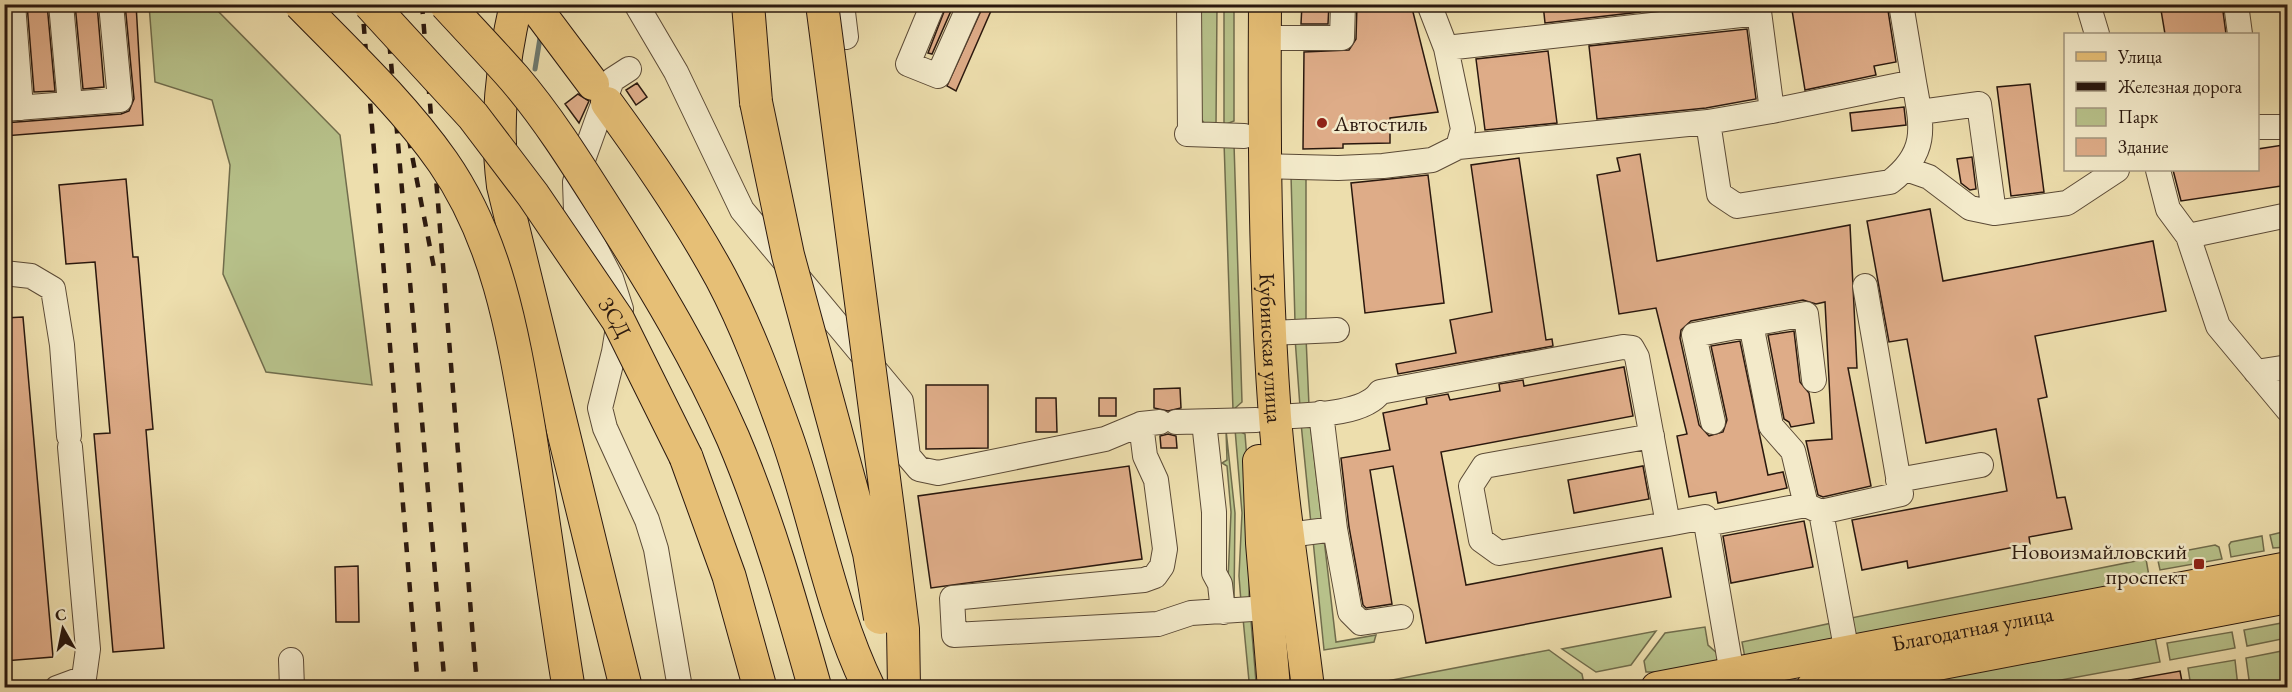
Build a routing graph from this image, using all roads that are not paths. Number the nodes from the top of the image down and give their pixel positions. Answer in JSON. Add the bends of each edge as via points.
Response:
{"nodes":[{"id":1,"x":13,"y":4,"type":"edge"},
{"id":2,"x":61,"y":4,"type":"edge"},
{"id":3,"x":111,"y":4,"type":"edge"},
{"id":4,"x":300,"y":4,"type":"edge"},
{"id":5,"x":370,"y":4,"type":"edge"},
{"id":6,"x":446,"y":4,"type":"edge"},
{"id":7,"x":516,"y":4,"type":"edge"},
{"id":8,"x":533,"y":4,"type":"edge"},
{"id":9,"x":636,"y":4,"type":"edge"},
{"id":10,"x":748,"y":4,"type":"edge"},
{"id":11,"x":822,"y":4,"type":"edge"},
{"id":12,"x":842,"y":4,"type":"edge"},
{"id":13,"x":933,"y":4,"type":"edge"},
{"id":14,"x":970,"y":4,"type":"edge"},
{"id":15,"x":1190,"y":4,"type":"edge"},
{"id":16,"x":1246,"y":4,"type":"edge"},
{"id":17,"x":1265,"y":4,"type":"edge"},
{"id":18,"x":1342,"y":4,"type":"edge"},
{"id":19,"x":1430,"y":4,"type":"edge"},
{"id":20,"x":1901,"y":4,"type":"edge"},
{"id":21,"x":2088,"y":4,"type":"edge"},
{"id":22,"x":2236,"y":4,"type":"edge"},
{"id":23,"x":1759,"y":9,"type":"edge"},
{"id":24,"x":2097,"y":33,"type":"edge"},
{"id":25,"x":2240,"y":33,"type":"edge"},
{"id":26,"x":846,"y":37,"type":"dead end"},
{"id":27,"x":1265,"y":38,"type":"junction"},
{"id":28,"x":1446,"y":48,"type":"junction"},
{"id":29,"x":629,"y":69,"type":"dead end"},
{"id":30,"x":1914,"y":82,"type":"junction"},
{"id":31,"x":70,"y":104,"type":"junction"},
{"id":32,"x":13,"y":108,"type":"edge"},
{"id":33,"x":1772,"y":111,"type":"junction"},
{"id":34,"x":1920,"y":112,"type":"junction"},
{"id":35,"x":1708,"y":122,"type":"junction"},
{"id":36,"x":2259,"y":127,"type":"edge"},
{"id":37,"x":2288,"y":127,"type":"edge"},
{"id":38,"x":1245,"y":136,"type":"junction"},
{"id":39,"x":1458,"y":147,"type":"junction"},
{"id":40,"x":1264,"y":166,"type":"junction"},
{"id":41,"x":1906,"y":170,"type":"junction"},
{"id":42,"x":2115,"y":171,"type":"edge"},
{"id":43,"x":2158,"y":171,"type":"edge"},
{"id":44,"x":1994,"y":213,"type":"junction"},
{"id":45,"x":2288,"y":215,"type":"edge"},
{"id":46,"x":2188,"y":236,"type":"junction"},
{"id":47,"x":4,"y":273,"type":"edge"},
{"id":48,"x":1865,"y":286,"type":"dead end"},
{"id":49,"x":1751,"y":324,"type":"junction"},
{"id":50,"x":1337,"y":330,"type":"dead end"},
{"id":51,"x":1270,"y":333,"type":"junction"},
{"id":52,"x":2288,"y":367,"type":"edge"},
{"id":53,"x":2256,"y":372,"type":"junction"},
{"id":54,"x":1814,"y":380,"type":"dead end"},
{"id":55,"x":2288,"y":410,"type":"edge"},
{"id":56,"x":1321,"y":412,"type":"junction"},
{"id":57,"x":1265,"y":419,"type":"junction"},
{"id":58,"x":1204,"y":422,"type":"junction"},
{"id":59,"x":1713,"y":422,"type":"dead end"},
{"id":60,"x":1159,"y":423,"type":"junction"},
{"id":61,"x":1652,"y":436,"type":"junction"},
{"id":62,"x":1981,"y":465,"type":"dead end"},
{"id":63,"x":1898,"y":480,"type":"junction"},
{"id":64,"x":1813,"y":508,"type":"junction"},
{"id":65,"x":1668,"y":524,"type":"junction"},
{"id":66,"x":1706,"y":524,"type":"junction"},
{"id":67,"x":1335,"y":528,"type":"junction"},
{"id":68,"x":1288,"y":536,"type":"junction"},
{"id":69,"x":2288,"y":568,"type":"edge"},
{"id":70,"x":2288,"y":597,"type":"edge"},
{"id":71,"x":1267,"y":608,"type":"junction"},
{"id":72,"x":1223,"y":612,"type":"junction"},
{"id":73,"x":1387,"y":624,"type":"dead end"},
{"id":74,"x":291,"y":660,"type":"dead end"},
{"id":75,"x":1850,"y":674,"type":"edge"},
{"id":76,"x":1732,"y":675,"type":"junction"},
{"id":77,"x":57,"y":687,"type":"edge"},
{"id":78,"x":292,"y":687,"type":"edge"},
{"id":79,"x":569,"y":687,"type":"edge"},
{"id":80,"x":626,"y":687,"type":"edge"},
{"id":81,"x":680,"y":687,"type":"edge"},
{"id":82,"x":760,"y":687,"type":"edge"},
{"id":83,"x":815,"y":687,"type":"edge"},
{"id":84,"x":869,"y":687,"type":"edge"},
{"id":85,"x":884,"y":687,"type":"edge"},
{"id":86,"x":904,"y":687,"type":"edge"},
{"id":87,"x":1274,"y":687,"type":"edge"},
{"id":88,"x":1308,"y":687,"type":"edge"},
{"id":89,"x":1657,"y":687,"type":"edge"},
{"id":90,"x":1812,"y":687,"type":"edge"}],
"edges":[{"from":1,"to":32,"type":"lane"},
{"from":2,"to":31,"type":"lane"},
{"from":3,"to":31,"type":"lane","via":[[120,100]]},
{"from":4,"to":79,"type":"main road","bridge":true,"via":[[443,162],[490,253],[521,379]]},
{"from":5,"to":82,"type":"highway","name":"ЗСД","bridge":true,"via":[[473,116],[533,195],[618,321],[686,457],[729,576]]},
{"from":6,"to":83,"type":"highway","bridge":true,"via":[[514,79],[572,156],[658,292],[733,438],[778,563]]},
{"from":7,"to":80,"type":"main road","via":[[499,104],[503,186]]},
{"from":8,"to":84,"type":"main road","via":[[670,194],[721,278],[784,429],[841,612]]},
{"from":9,"to":60,"type":"lane","via":[[676,72],[742,210],[901,400],[908,456],[919,469],[938,473],[1105,440]]},
{"from":10,"to":85,"type":"main road","bridge":true,"via":[[756,102],[788,255],[870,553],[880,614]]},
{"from":11,"to":86,"type":"main road","bridge":true,"via":[[903,629]]},
{"from":12,"to":26,"type":"lane"},
{"from":13,"to":14,"type":"lane","via":[[908,64],[938,76]]},
{"from":15,"to":38,"type":"lane","via":[[1189,134]]},
{"from":16,"to":38,"type":"main road","name":"Кубинская улица"},
{"from":17,"to":27,"type":"main road","name":"Кубинская улица"},
{"from":18,"to":27,"type":"lane","via":[[1342,38]]},
{"from":19,"to":28,"type":"lane"},
{"from":20,"to":30,"type":"lane"},
{"from":21,"to":24,"type":"lane"},
{"from":22,"to":25,"type":"lane"},
{"from":23,"to":28,"type":"lane"},
{"from":23,"to":33,"type":"lane"},
{"from":27,"to":40,"type":"main road","name":"Кубинская улица"},
{"from":28,"to":39,"type":"lane","via":[[1463,129]]},
{"from":29,"to":81,"type":"lane","via":[[612,80],[574,182],[576,211],[611,278],[621,309],[600,408],[656,549]]},
{"from":30,"to":33,"type":"lane"},
{"from":30,"to":34,"type":"lane"},
{"from":31,"to":32,"type":"lane"},
{"from":33,"to":35,"type":"lane"},
{"from":34,"to":41,"type":"lane","via":[[1923,133]]},
{"from":34,"to":44,"type":"lane","via":[[1979,104]]},
{"from":35,"to":39,"type":"lane"},
{"from":35,"to":41,"type":"lane","via":[[1719,194],[1737,206],[1890,182]]},
{"from":36,"to":37,"type":"lane"},
{"from":38,"to":57,"type":"main road","name":"Кубинская улица","via":[[1248,329]]},
{"from":39,"to":40,"type":"lane","via":[[1432,160],[1383,166]]},
{"from":40,"to":51,"type":"main road","name":"Кубинская улица"},
{"from":41,"to":44,"type":"lane","via":[[1929,177],[1970,208]]},
{"from":42,"to":44,"type":"lane","via":[[2067,203]]},
{"from":43,"to":46,"type":"lane","via":[[2168,209]]},
{"from":45,"to":46,"type":"lane"},
{"from":46,"to":53,"type":"lane","via":[[2218,326]]},
{"from":47,"to":77,"type":"lane","via":[[30,276],[53,289],[62,345],[88,649],[84,678]]},
{"from":48,"to":63,"type":"lane"},
{"from":49,"to":54,"type":"lane","via":[[1806,314]]},
{"from":49,"to":59,"type":"lane","via":[[1694,335]]},
{"from":49,"to":64,"type":"lane","via":[[1771,426],[1793,451]]},
{"from":50,"to":51,"type":"lane"},
{"from":51,"to":57,"type":"main road","name":"Кубинская улица"},
{"from":52,"to":53,"type":"lane"},
{"from":53,"to":55,"type":"lane"},
{"from":56,"to":57,"type":"lane"},
{"from":56,"to":61,"type":"lane","via":[[1366,405],[1380,392],[1623,347],[1632,348],[1636,357]]},
{"from":56,"to":67,"type":"lane"},
{"from":57,"to":58,"type":"lane"},
{"from":57,"to":68,"type":"main road","name":"Кубинская улица"},
{"from":57,"to":71,"type":"main road","name":"Кубинская улица"},
{"from":58,"to":60,"type":"lane"},
{"from":58,"to":72,"type":"lane","via":[[1214,512],[1214,573],[1220,584]]},
{"from":60,"to":72,"type":"lane","via":[[1145,456],[1156,480],[1165,549],[1162,566],[1155,576],[952,598],[954,635],[1158,624],[1191,613]]},
{"from":61,"to":65,"type":"lane"},
{"from":61,"to":65,"type":"lane","via":[[1484,466],[1471,486],[1481,540],[1499,553]]},
{"from":62,"to":63,"type":"lane"},
{"from":63,"to":64,"type":"lane","via":[[1901,494]]},
{"from":64,"to":66,"type":"lane"},
{"from":64,"to":75,"type":"lane"},
{"from":65,"to":66,"type":"lane","via":[[1705,517]]},
{"from":66,"to":76,"type":"lane"},
{"from":67,"to":68,"type":"lane"},
{"from":67,"to":73,"type":"lane","via":[[1350,612],[1361,623]]},
{"from":68,"to":88,"type":"main road","name":"Кубинская улица"},
{"from":69,"to":75,"type":"main road","name":"Благодатная улица"},
{"from":70,"to":75,"type":"main road","name":"Благодатная улица"},
{"from":71,"to":72,"type":"lane"},
{"from":71,"to":87,"type":"main road","name":"Кубинская улица"},
{"from":74,"to":78,"type":"lane"},
{"from":75,"to":76,"type":"main road","name":"Благодатная улица"},
{"from":75,"to":90,"type":"main road","name":"Благодатная улица"},
{"from":76,"to":89,"type":"main road","name":"Благодатная улица"}]}
